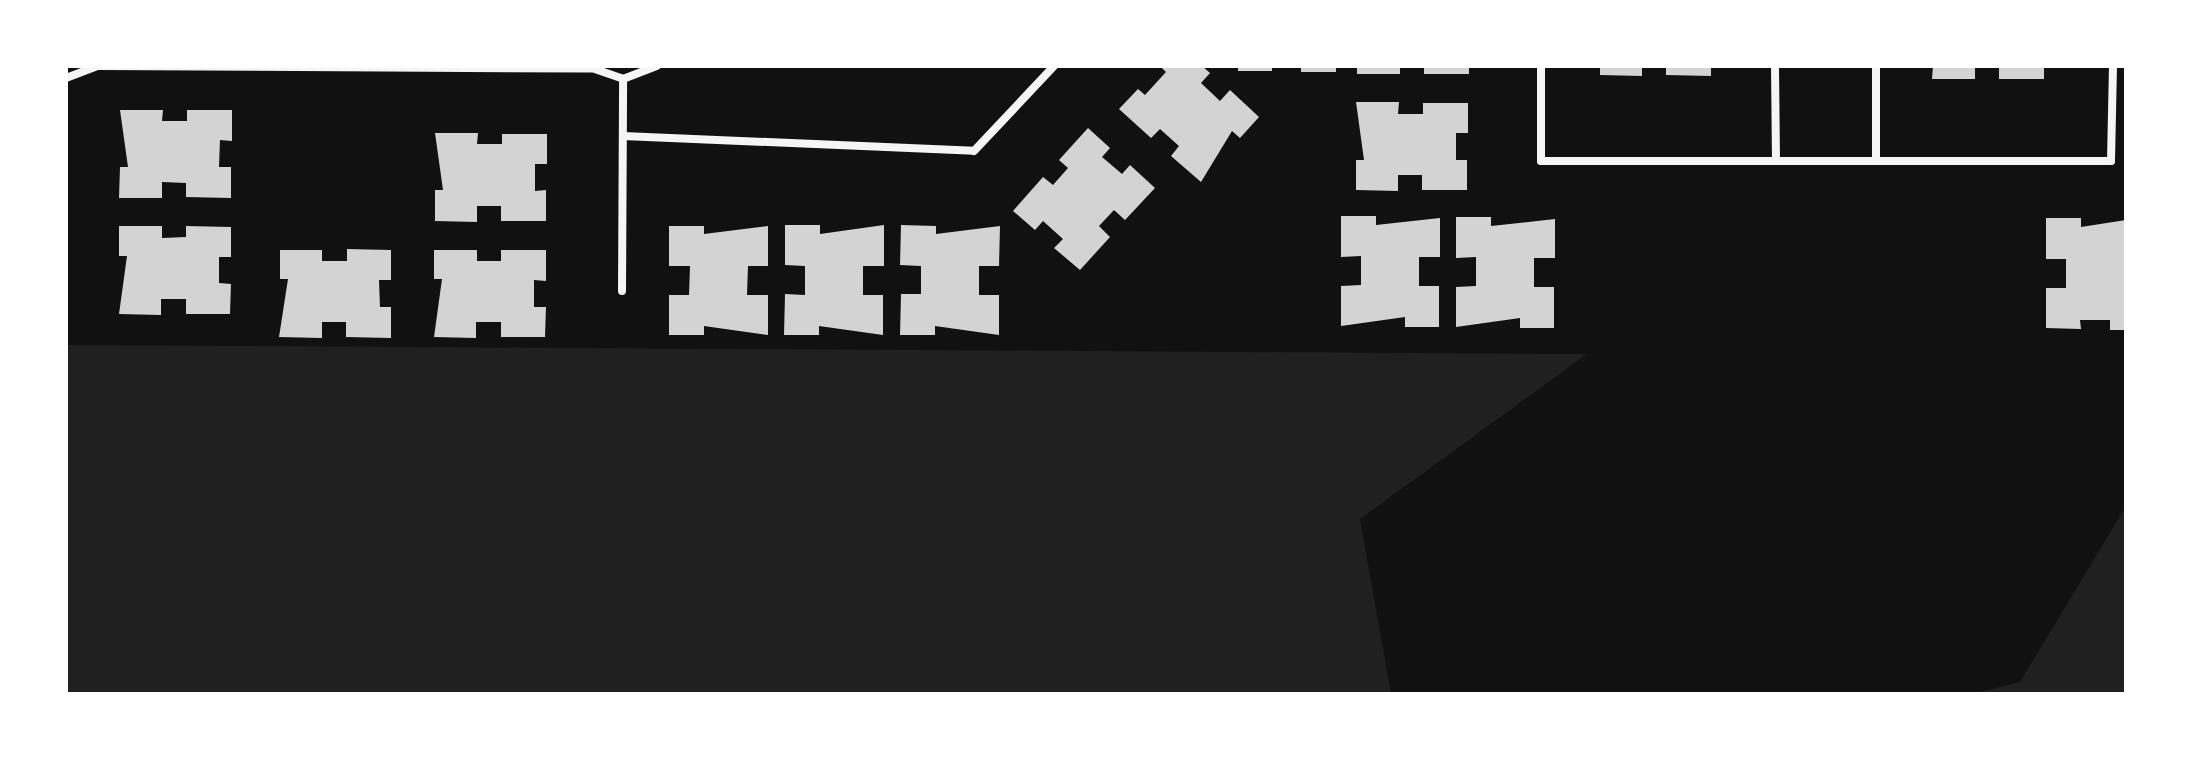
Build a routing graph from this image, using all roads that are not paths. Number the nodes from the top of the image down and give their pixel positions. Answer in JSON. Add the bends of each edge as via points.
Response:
{"nodes":[{"id":1,"x":97,"y":66,"type":"edge"},
{"id":2,"x":657,"y":66,"type":"edge"},
{"id":3,"x":1054,"y":66,"type":"edge"},
{"id":4,"x":1541,"y":66,"type":"edge"},
{"id":5,"x":1775,"y":66,"type":"edge"},
{"id":6,"x":1876,"y":66,"type":"edge"},
{"id":7,"x":2113,"y":66,"type":"edge"},
{"id":8,"x":590,"y":68,"type":"edge"},
{"id":9,"x":66,"y":78,"type":"edge"},
{"id":10,"x":623,"y":79,"type":"junction"},
{"id":11,"x":623,"y":136,"type":"junction"},
{"id":12,"x":1776,"y":161,"type":"junction"},
{"id":13,"x":1876,"y":161,"type":"junction"},
{"id":14,"x":622,"y":291,"type":"dead end"}],
"edges":[{"from":1,"to":8,"type":"street"},
{"from":1,"to":9,"type":"street"},
{"from":2,"to":10,"type":"street"},
{"from":3,"to":11,"type":"street","via":[[974,151]]},
{"from":4,"to":12,"type":"street","via":[[1541,161]]},
{"from":5,"to":12,"type":"street"},
{"from":6,"to":13,"type":"street"},
{"from":7,"to":13,"type":"street","via":[[2111,161]]},
{"from":8,"to":10,"type":"street"},
{"from":10,"to":11,"type":"street"},
{"from":11,"to":14,"type":"street"},
{"from":12,"to":13,"type":"street"}]}
